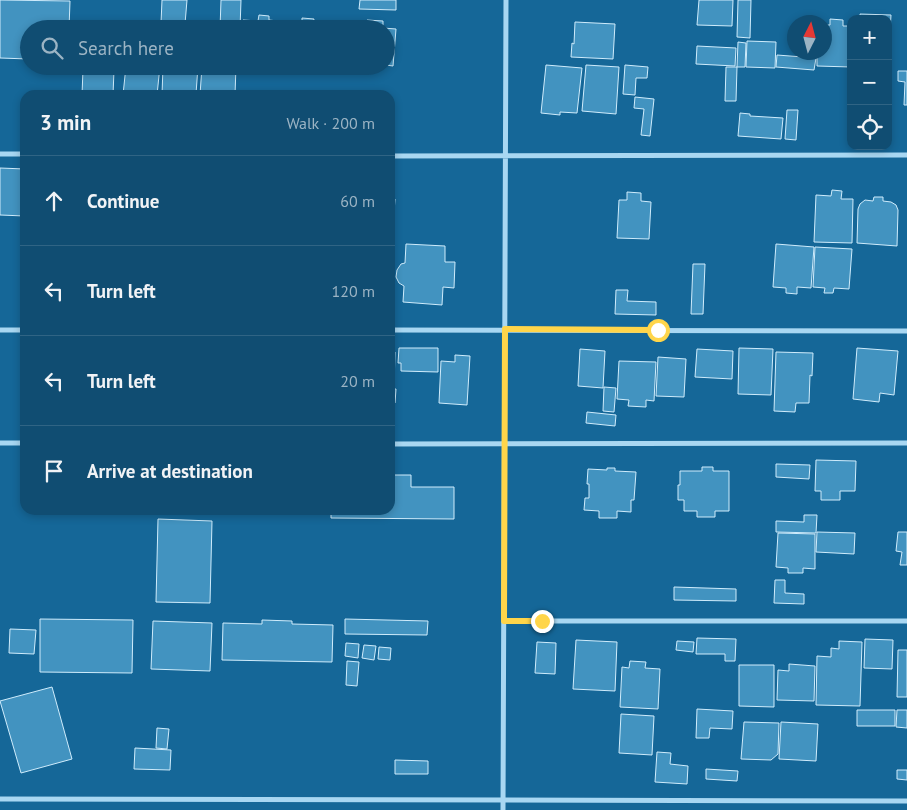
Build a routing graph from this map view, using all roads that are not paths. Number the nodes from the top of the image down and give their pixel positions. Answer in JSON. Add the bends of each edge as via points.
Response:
{"nodes":[{"id":1,"x":506,"y":0,"type":"edge"},
{"id":2,"x":0,"y":154,"type":"edge"},
{"id":3,"x":20,"y":154,"type":"edge"},
{"id":4,"x":907,"y":155,"type":"edge"},
{"id":5,"x":395,"y":156,"type":"edge"},
{"id":6,"x":505,"y":157,"type":"junction"},
{"id":7,"x":505,"y":329,"type":"junction"},
{"id":8,"x":0,"y":330,"type":"edge"},
{"id":9,"x":20,"y":330,"type":"edge"},
{"id":10,"x":395,"y":330,"type":"edge"},
{"id":11,"x":907,"y":331,"type":"edge"},
{"id":12,"x":0,"y":443,"type":"edge"},
{"id":13,"x":20,"y":443,"type":"edge"},
{"id":14,"x":907,"y":443,"type":"edge"},
{"id":15,"x":395,"y":444,"type":"edge"},
{"id":16,"x":504,"y":444,"type":"junction"},
{"id":17,"x":907,"y":620,"type":"edge"},
{"id":18,"x":504,"y":621,"type":"junction"},
{"id":19,"x":0,"y":799,"type":"edge"},
{"id":20,"x":503,"y":800,"type":"junction"},
{"id":21,"x":907,"y":801,"type":"edge"},
{"id":22,"x":503,"y":810,"type":"edge"}],
"edges":[{"from":1,"to":6,"type":"street"},
{"from":2,"to":3,"type":"street"},
{"from":4,"to":6,"type":"street"},
{"from":5,"to":6,"type":"street"},
{"from":6,"to":7,"type":"street"},
{"from":7,"to":10,"type":"street"},
{"from":7,"to":11,"type":"street"},
{"from":7,"to":16,"type":"street"},
{"from":8,"to":9,"type":"street"},
{"from":12,"to":13,"type":"street"},
{"from":14,"to":16,"type":"street"},
{"from":15,"to":16,"type":"street"},
{"from":16,"to":18,"type":"street"},
{"from":17,"to":18,"type":"street"},
{"from":18,"to":20,"type":"street"},
{"from":19,"to":20,"type":"street"},
{"from":20,"to":21,"type":"street"},
{"from":20,"to":22,"type":"street"}]}
